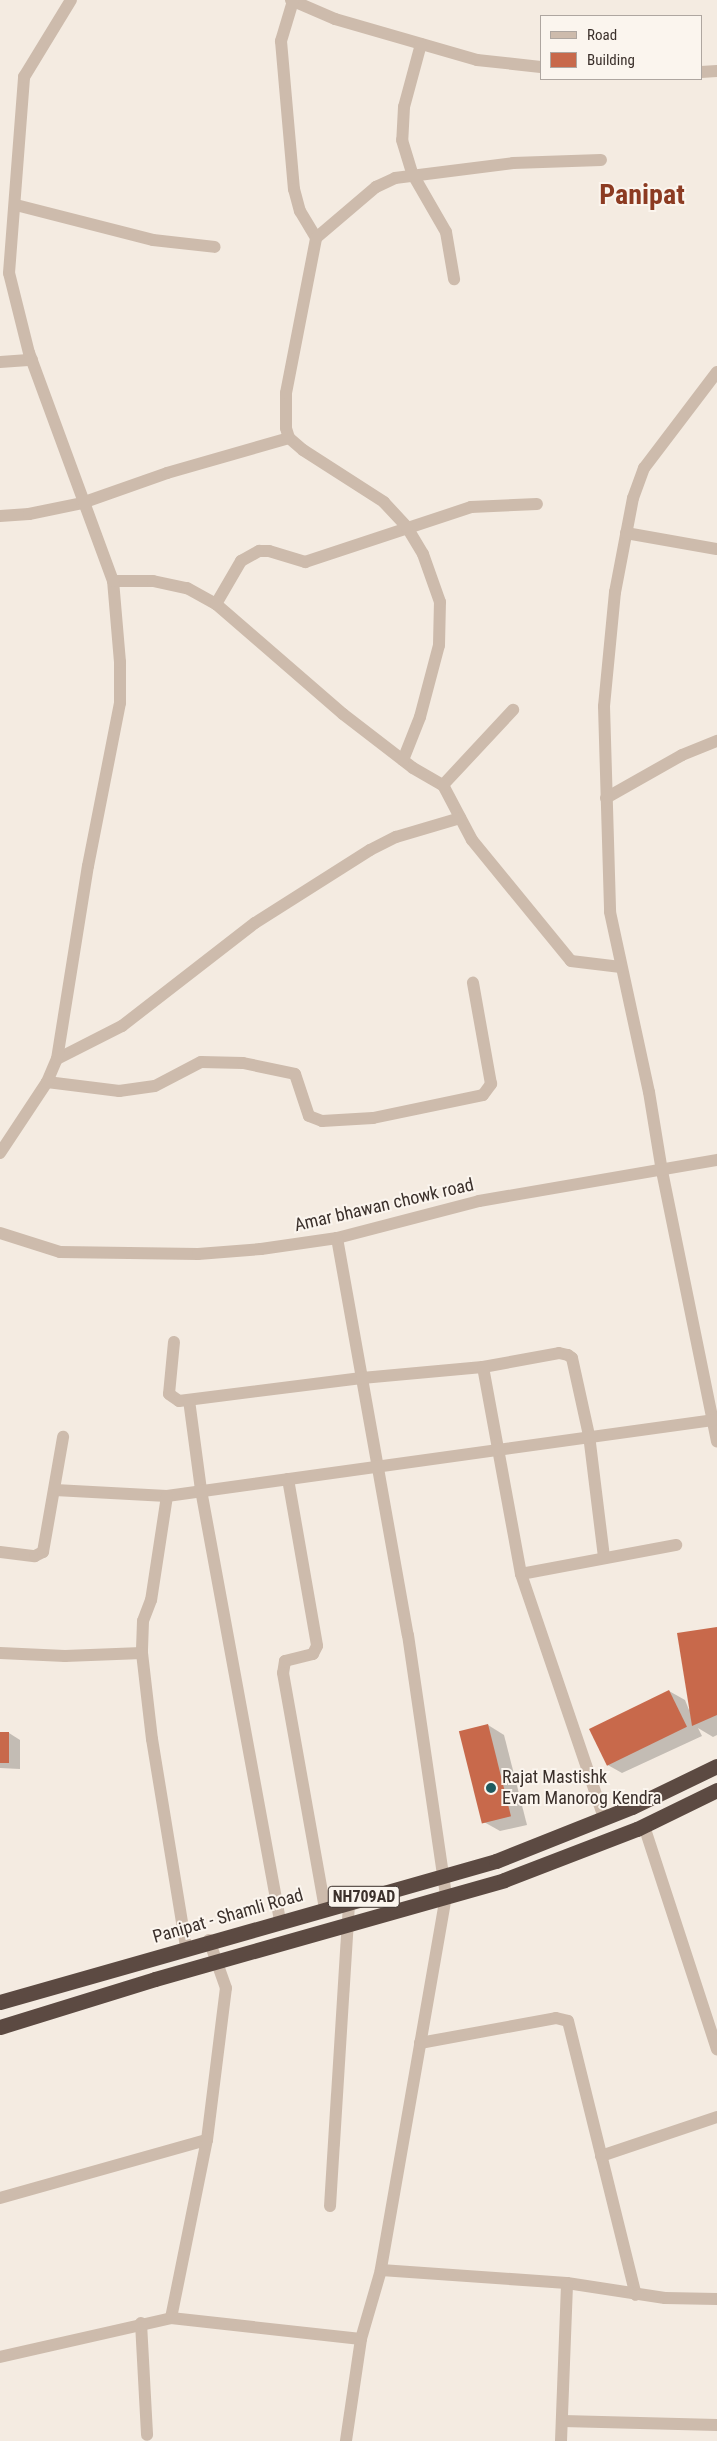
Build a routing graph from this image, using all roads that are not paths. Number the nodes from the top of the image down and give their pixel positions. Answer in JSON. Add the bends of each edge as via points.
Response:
{"nodes":[{"id":1,"x":71,"y":0,"type":"edge"},
{"id":2,"x":292,"y":0,"type":"edge"},
{"id":3,"x":420,"y":44,"type":"junction"},
{"id":4,"x":540,"y":67,"type":"edge"},
{"id":5,"x":717,"y":71,"type":"edge"},
{"id":6,"x":702,"y":72,"type":"edge"},
{"id":7,"x":601,"y":160,"type":"dead end"},
{"id":8,"x":412,"y":173,"type":"junction"},
{"id":9,"x":16,"y":205,"type":"junction"},
{"id":10,"x":316,"y":238,"type":"junction"},
{"id":11,"x":215,"y":247,"type":"dead end"},
{"id":12,"x":454,"y":279,"type":"dead end"},
{"id":13,"x":32,"y":360,"type":"junction"},
{"id":14,"x":0,"y":362,"type":"edge"},
{"id":15,"x":717,"y":372,"type":"edge"},
{"id":16,"x":289,"y":438,"type":"junction"},
{"id":17,"x":82,"y":503,"type":"junction"},
{"id":18,"x":537,"y":504,"type":"dead end"},
{"id":19,"x":0,"y":516,"type":"edge"},
{"id":20,"x":407,"y":528,"type":"junction"},
{"id":21,"x":626,"y":533,"type":"junction"},
{"id":22,"x":717,"y":549,"type":"edge"},
{"id":23,"x":113,"y":581,"type":"junction"},
{"id":24,"x":216,"y":604,"type":"junction"},
{"id":25,"x":513,"y":710,"type":"dead end"},
{"id":26,"x":717,"y":741,"type":"edge"},
{"id":27,"x":403,"y":760,"type":"junction"},
{"id":28,"x":443,"y":785,"type":"junction"},
{"id":29,"x":606,"y":798,"type":"junction"},
{"id":30,"x":460,"y":818,"type":"junction"},
{"id":31,"x":622,"y":967,"type":"junction"},
{"id":32,"x":473,"y":983,"type":"dead end"},
{"id":33,"x":57,"y":1059,"type":"junction"},
{"id":34,"x":47,"y":1082,"type":"junction"},
{"id":35,"x":0,"y":1153,"type":"edge"},
{"id":36,"x":717,"y":1160,"type":"edge"},
{"id":37,"x":662,"y":1171,"type":"junction"},
{"id":38,"x":0,"y":1233,"type":"edge"},
{"id":39,"x":337,"y":1238,"type":"junction"},
{"id":40,"x":174,"y":1342,"type":"dead end"},
{"id":41,"x":483,"y":1367,"type":"junction"},
{"id":42,"x":362,"y":1378,"type":"junction"},
{"id":43,"x":189,"y":1400,"type":"junction"},
{"id":44,"x":713,"y":1420,"type":"junction"},
{"id":45,"x":589,"y":1435,"type":"junction"},
{"id":46,"x":63,"y":1437,"type":"dead end"},
{"id":47,"x":717,"y":1441,"type":"edge"},
{"id":48,"x":498,"y":1448,"type":"junction"},
{"id":49,"x":376,"y":1465,"type":"junction"},
{"id":50,"x":288,"y":1479,"type":"junction"},
{"id":51,"x":55,"y":1490,"type":"junction"},
{"id":52,"x":201,"y":1490,"type":"junction"},
{"id":53,"x":167,"y":1496,"type":"junction"},
{"id":54,"x":676,"y":1545,"type":"dead end"},
{"id":55,"x":0,"y":1552,"type":"edge"},
{"id":56,"x":604,"y":1558,"type":"junction"},
{"id":57,"x":521,"y":1574,"type":"junction"},
{"id":58,"x":0,"y":1653,"type":"edge"},
{"id":59,"x":142,"y":1653,"type":"junction"},
{"id":60,"x":717,"y":1766,"type":"edge"},
{"id":61,"x":717,"y":1790,"type":"edge"},
{"id":62,"x":604,"y":1818,"type":"junction"},
{"id":63,"x":644,"y":1826,"type":"junction"},
{"id":64,"x":444,"y":1875,"type":"junction"},
{"id":65,"x":446,"y":1896,"type":"junction"},
{"id":66,"x":349,"y":1902,"type":"junction"},
{"id":67,"x":324,"y":1908,"type":"junction"},
{"id":68,"x":280,"y":1921,"type":"junction"},
{"id":69,"x":350,"y":1923,"type":"junction"},
{"id":70,"x":209,"y":1940,"type":"junction"},
{"id":71,"x":186,"y":1947,"type":"junction"},
{"id":72,"x":218,"y":1961,"type":"junction"},
{"id":73,"x":0,"y":2002,"type":"edge"},
{"id":74,"x":0,"y":2027,"type":"edge"},
{"id":75,"x":420,"y":2043,"type":"junction"},
{"id":76,"x":717,"y":2049,"type":"edge"},
{"id":77,"x":717,"y":2117,"type":"edge"},
{"id":78,"x":207,"y":2140,"type":"junction"},
{"id":79,"x":601,"y":2156,"type":"junction"},
{"id":80,"x":0,"y":2198,"type":"edge"},
{"id":81,"x":330,"y":2206,"type":"dead end"},
{"id":82,"x":381,"y":2270,"type":"junction"},
{"id":83,"x":567,"y":2283,"type":"junction"},
{"id":84,"x":636,"y":2295,"type":"junction"},
{"id":85,"x":717,"y":2298,"type":"edge"},
{"id":86,"x":171,"y":2318,"type":"junction"},
{"id":87,"x":140,"y":2323,"type":"junction"},
{"id":88,"x":361,"y":2339,"type":"junction"},
{"id":89,"x":0,"y":2357,"type":"edge"},
{"id":90,"x":563,"y":2421,"type":"junction"},
{"id":91,"x":717,"y":2425,"type":"edge"},
{"id":92,"x":147,"y":2435,"type":"dead end"},
{"id":93,"x":346,"y":2441,"type":"edge"},
{"id":94,"x":561,"y":2441,"type":"edge"}],
"edges":[{"from":1,"to":9,"type":"street","via":[[24,77]]},
{"from":2,"to":3,"type":"street","via":[[335,19]]},
{"from":2,"to":10,"type":"street","via":[[281,41],[294,190],[300,211]]},
{"from":3,"to":4,"type":"street","via":[[477,60]]},
{"from":3,"to":8,"type":"street","via":[[401,124]]},
{"from":5,"to":6,"type":"street"},
{"from":7,"to":8,"type":"street","via":[[513,163]]},
{"from":8,"to":10,"type":"street","via":[[376,187]]},
{"from":8,"to":12,"type":"street","via":[[446,232]]},
{"from":9,"to":11,"type":"street","via":[[153,240]]},
{"from":9,"to":13,"type":"street","via":[[9,273]]},
{"from":10,"to":16,"type":"street","via":[[286,393],[285,417]]},
{"from":13,"to":14,"type":"street"},
{"from":13,"to":17,"type":"street"},
{"from":15,"to":21,"type":"street","via":[[644,468],[632,498]]},
{"from":16,"to":17,"type":"street","via":[[167,473]]},
{"from":16,"to":20,"type":"street","via":[[384,502]]},
{"from":17,"to":19,"type":"street","via":[[30,514]]},
{"from":17,"to":23,"type":"street"},
{"from":18,"to":20,"type":"street","via":[[471,507]]},
{"from":20,"to":24,"type":"street","via":[[305,562],[269,551],[250,554],[241,561]]},
{"from":20,"to":27,"type":"street","via":[[423,554],[440,602],[439,645],[420,717]]},
{"from":21,"to":22,"type":"street"},
{"from":21,"to":29,"type":"street","via":[[614,592],[604,706]]},
{"from":23,"to":24,"type":"street","via":[[154,581],[187,588]]},
{"from":23,"to":33,"type":"street","via":[[120,703],[88,866]]},
{"from":24,"to":27,"type":"street","via":[[343,714]]},
{"from":25,"to":28,"type":"street"},
{"from":26,"to":29,"type":"street","via":[[682,755]]},
{"from":27,"to":28,"type":"street"},
{"from":28,"to":30,"type":"street"},
{"from":29,"to":31,"type":"street","via":[[610,912]]},
{"from":30,"to":31,"type":"street","via":[[472,840],[571,961]]},
{"from":30,"to":33,"type":"street","via":[[396,837],[370,850],[255,923],[122,1026]]},
{"from":31,"to":37,"type":"street"},
{"from":32,"to":34,"type":"street","via":[[491,1084],[483,1095],[373,1118],[322,1121],[309,1116],[295,1074],[243,1063],[201,1062],[155,1086],[119,1091]]},
{"from":33,"to":34,"type":"street"},
{"from":34,"to":35,"type":"street"},
{"from":36,"to":37,"type":"street","name":"Amar bhawan chowk road"},
{"from":37,"to":39,"type":"street","name":"Amar bhawan chowk road","via":[[479,1201]]},
{"from":37,"to":44,"type":"street"},
{"from":38,"to":39,"type":"street","name":"Amar bhawan chowk road","via":[[39,1247],[75,1252],[198,1254]]},
{"from":39,"to":42,"type":"street"},
{"from":40,"to":43,"type":"street","via":[[169,1394],[176,1401]]},
{"from":41,"to":42,"type":"street"},
{"from":41,"to":45,"type":"street","via":[[559,1353],[568,1355],[572,1358]]},
{"from":41,"to":48,"type":"street"},
{"from":42,"to":43,"type":"street"},
{"from":42,"to":49,"type":"street"},
{"from":43,"to":52,"type":"street"},
{"from":44,"to":45,"type":"street"},
{"from":44,"to":47,"type":"street"},
{"from":45,"to":48,"type":"street"},
{"from":45,"to":56,"type":"street"},
{"from":46,"to":51,"type":"street"},
{"from":48,"to":49,"type":"street"},
{"from":48,"to":57,"type":"street"},
{"from":49,"to":50,"type":"street"},
{"from":49,"to":64,"type":"street","via":[[408,1635]]},
{"from":50,"to":52,"type":"street"},
{"from":50,"to":67,"type":"street","via":[[317,1646],[313,1654],[285,1661],[283,1673]]},
{"from":51,"to":53,"type":"street"},
{"from":51,"to":55,"type":"street","via":[[42,1554]]},
{"from":52,"to":53,"type":"street"},
{"from":52,"to":68,"type":"street"},
{"from":53,"to":59,"type":"street","via":[[151,1600],[143,1621]]},
{"from":54,"to":56,"type":"street"},
{"from":56,"to":57,"type":"street"},
{"from":57,"to":62,"type":"street"},
{"from":58,"to":59,"type":"street","via":[[65,1656]]},
{"from":59,"to":71,"type":"street","via":[[152,1739]]},
{"from":60,"to":62,"type":"highway","name":"Panipat - Shamli Road","number":"NH709AD"},
{"from":61,"to":63,"type":"highway","number":"NH709AD"},
{"from":62,"to":64,"type":"highway","name":"Panipat - Shamli Road","number":"NH709AD","via":[[496,1861]]},
{"from":63,"to":65,"type":"highway","number":"NH709AD","via":[[504,1880]]},
{"from":63,"to":76,"type":"street"},
{"from":64,"to":65,"type":"street"},
{"from":64,"to":66,"type":"highway","name":"Panipat - Shamli Road","number":"NH709AD"},
{"from":65,"to":69,"type":"highway","number":"NH709AD"},
{"from":65,"to":75,"type":"street"},
{"from":66,"to":67,"type":"highway","name":"Panipat - Shamli Road","number":"NH709AD"},
{"from":66,"to":69,"type":"street"},
{"from":67,"to":68,"type":"highway","name":"Panipat - Shamli Road","number":"NH709AD"},
{"from":68,"to":70,"type":"highway","name":"Panipat - Shamli Road","number":"NH709AD"},
{"from":69,"to":72,"type":"highway","number":"NH709AD"},
{"from":69,"to":81,"type":"street"},
{"from":70,"to":71,"type":"highway","name":"Panipat - Shamli Road","number":"NH709AD"},
{"from":70,"to":72,"type":"street"},
{"from":71,"to":73,"type":"highway","name":"Panipat - Shamli Road","number":"NH709AD"},
{"from":72,"to":74,"type":"highway","number":"NH709AD"},
{"from":72,"to":78,"type":"street","via":[[226,1988]]},
{"from":75,"to":79,"type":"street","via":[[556,2018],[566,2019]]},
{"from":75,"to":82,"type":"street"},
{"from":77,"to":79,"type":"street"},
{"from":78,"to":80,"type":"street"},
{"from":78,"to":86,"type":"street"},
{"from":79,"to":84,"type":"street"},
{"from":82,"to":83,"type":"street"},
{"from":82,"to":88,"type":"street"},
{"from":83,"to":84,"type":"street"},
{"from":83,"to":90,"type":"street"},
{"from":84,"to":85,"type":"street"},
{"from":86,"to":87,"type":"street"},
{"from":86,"to":88,"type":"street"},
{"from":87,"to":89,"type":"street"},
{"from":87,"to":92,"type":"street"},
{"from":88,"to":93,"type":"street"},
{"from":90,"to":91,"type":"street"},
{"from":90,"to":94,"type":"street"}]}
